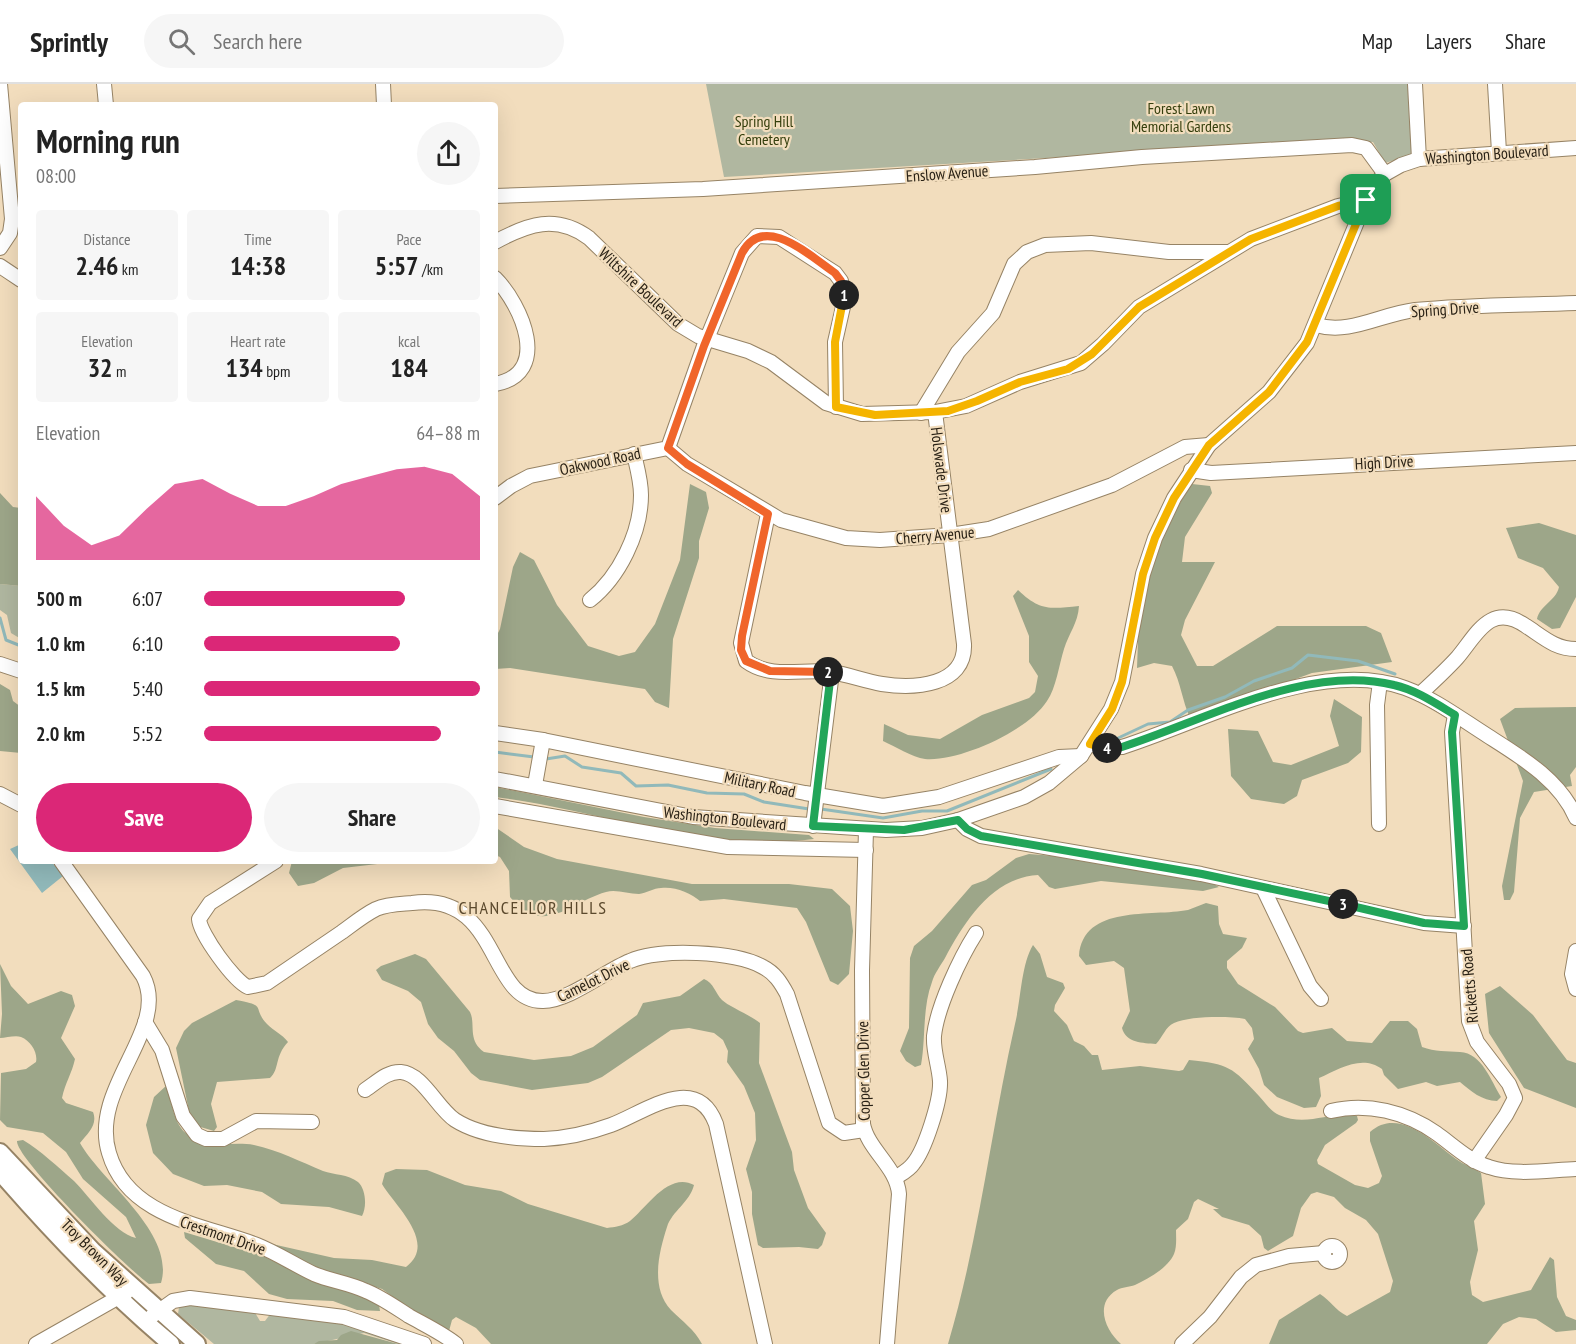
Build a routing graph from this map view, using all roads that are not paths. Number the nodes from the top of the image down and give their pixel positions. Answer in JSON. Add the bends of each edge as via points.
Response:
{"nodes":[{"id":1,"x":0,"y":84,"type":"edge"},
{"id":2,"x":104,"y":84,"type":"edge"},
{"id":3,"x":383,"y":84,"type":"edge"},
{"id":4,"x":1415,"y":84,"type":"edge"},
{"id":5,"x":1495,"y":84,"type":"edge"},
{"id":6,"x":106,"y":102,"type":"edge"},
{"id":7,"x":384,"y":102,"type":"edge"},
{"id":8,"x":1576,"y":148,"type":"edge"},
{"id":9,"x":1499,"y":152,"type":"junction"},
{"id":10,"x":1419,"y":159,"type":"junction"},
{"id":11,"x":1385,"y":174,"type":"junction"},
{"id":12,"x":498,"y":196,"type":"edge"},
{"id":13,"x":1366,"y":200,"type":"junction"},
{"id":14,"x":498,"y":240,"type":"edge"},
{"id":15,"x":0,"y":248,"type":"edge"},
{"id":16,"x":1229,"y":252,"type":"junction"},
{"id":17,"x":0,"y":266,"type":"edge"},
{"id":18,"x":18,"y":278,"type":"edge"},
{"id":19,"x":498,"y":282,"type":"edge"},
{"id":20,"x":1576,"y":303,"type":"edge"},
{"id":21,"x":1316,"y":325,"type":"junction"},
{"id":22,"x":707,"y":340,"type":"junction"},
{"id":23,"x":498,"y":383,"type":"edge"},
{"id":24,"x":933,"y":391,"type":"junction"},
{"id":25,"x":836,"y":407,"type":"junction"},
{"id":26,"x":934,"y":412,"type":"junction"},
{"id":27,"x":1209,"y":445,"type":"junction"},
{"id":28,"x":668,"y":448,"type":"junction"},
{"id":29,"x":1576,"y":453,"type":"edge"},
{"id":30,"x":634,"y":454,"type":"junction"},
{"id":31,"x":1191,"y":470,"type":"junction"},
{"id":32,"x":498,"y":496,"type":"edge"},
{"id":33,"x":768,"y":514,"type":"junction"},
{"id":34,"x":950,"y":535,"type":"junction"},
{"id":35,"x":590,"y":600,"type":"dead end"},
{"id":36,"x":1576,"y":649,"type":"edge"},
{"id":37,"x":0,"y":664,"type":"edge"},
{"id":38,"x":18,"y":670,"type":"edge"},
{"id":39,"x":831,"y":672,"type":"junction"},
{"id":40,"x":1380,"y":682,"type":"junction"},
{"id":41,"x":1420,"y":694,"type":"junction"},
{"id":42,"x":1455,"y":715,"type":"junction"},
{"id":43,"x":498,"y":733,"type":"edge"},
{"id":44,"x":543,"y":740,"type":"junction"},
{"id":45,"x":1090,"y":744,"type":"junction"},
{"id":46,"x":1081,"y":756,"type":"junction"},
{"id":47,"x":498,"y":779,"type":"edge"},
{"id":48,"x":535,"y":785,"type":"junction"},
{"id":49,"x":0,"y":794,"type":"edge"},
{"id":50,"x":816,"y":795,"type":"junction"},
{"id":51,"x":18,"y":803,"type":"edge"},
{"id":52,"x":498,"y":807,"type":"edge"},
{"id":53,"x":1576,"y":818,"type":"edge"},
{"id":54,"x":958,"y":820,"type":"junction"},
{"id":55,"x":1379,"y":824,"type":"dead end"},
{"id":56,"x":813,"y":826,"type":"junction"},
{"id":57,"x":866,"y":830,"type":"junction"},
{"id":58,"x":866,"y":850,"type":"junction"},
{"id":59,"x":63,"y":864,"type":"edge"},
{"id":60,"x":271,"y":864,"type":"edge"},
{"id":61,"x":1263,"y":888,"type":"junction"},
{"id":62,"x":1464,"y":926,"type":"junction"},
{"id":63,"x":976,"y":933,"type":"dead end"},
{"id":64,"x":1576,"y":951,"type":"edge"},
{"id":65,"x":1576,"y":989,"type":"edge"},
{"id":66,"x":1321,"y":999,"type":"dead end"},
{"id":67,"x":145,"y":1022,"type":"junction"},
{"id":68,"x":365,"y":1090,"type":"dead end"},
{"id":69,"x":1331,"y":1111,"type":"dead end"},
{"id":70,"x":312,"y":1122,"type":"dead end"},
{"id":71,"x":864,"y":1130,"type":"junction"},
{"id":72,"x":0,"y":1152,"type":"edge"},
{"id":73,"x":1474,"y":1161,"type":"junction"},
{"id":74,"x":1576,"y":1169,"type":"edge"},
{"id":75,"x":0,"y":1172,"type":"edge"},
{"id":76,"x":895,"y":1178,"type":"junction"},
{"id":77,"x":1324,"y":1253,"type":"dead end"},
{"id":78,"x":126,"y":1293,"type":"junction"},
{"id":79,"x":151,"y":1317,"type":"junction"},
{"id":80,"x":36,"y":1344,"type":"edge"},
{"id":81,"x":171,"y":1344,"type":"edge"},
{"id":82,"x":198,"y":1344,"type":"edge"},
{"id":83,"x":424,"y":1344,"type":"edge"},
{"id":84,"x":456,"y":1344,"type":"edge"},
{"id":85,"x":765,"y":1344,"type":"edge"},
{"id":86,"x":887,"y":1344,"type":"edge"},
{"id":87,"x":1182,"y":1344,"type":"edge"}],
"edges":[{"from":1,"to":15,"type":"street","via":[[12,219],[10,233]]},
{"from":2,"to":6,"type":"street"},
{"from":3,"to":7,"type":"street"},
{"from":4,"to":10,"type":"street"},
{"from":5,"to":9,"type":"street"},
{"from":8,"to":9,"type":"street","name":"Washington Boulevard"},
{"from":9,"to":10,"type":"street","name":"Washington Boulevard"},
{"from":10,"to":11,"type":"street","name":"Washington Boulevard"},
{"from":11,"to":12,"type":"street","name":"Enslow Avenue","via":[[1366,148],[1352,146],[714,188]]},
{"from":11,"to":13,"type":"street","name":"Washington Boulevard"},
{"from":13,"to":16,"type":"street","name":"Wiltshire Boulevard","via":[[1348,202],[1272,229]]},
{"from":13,"to":21,"type":"street","name":"Washington Boulevard"},
{"from":14,"to":22,"type":"street","name":"Wiltshire Boulevard","via":[[541,222],[573,228],[590,238],[678,324]]},
{"from":16,"to":24,"type":"street","name":"Holswade Drive","via":[[1169,252],[1098,243],[1036,248],[1014,264],[993,313],[958,352]]},
{"from":16,"to":26,"type":"street","name":"Wiltshire Boulevard","via":[[1139,307],[1081,363],[1020,382],[977,401]]},
{"from":17,"to":18,"type":"street"},
{"from":19,"to":23,"type":"street","via":[[518,311],[527,353],[519,375]]},
{"from":20,"to":21,"type":"street","name":"Spring Drive","via":[[1421,310],[1344,328]]},
{"from":21,"to":27,"type":"street","name":"Washington Boulevard","via":[[1275,386]]},
{"from":22,"to":25,"type":"street","name":"Wiltshire Boulevard","via":[[771,362],[814,396]]},
{"from":22,"to":25,"type":"street","via":[[746,246],[757,236],[779,237],[835,273],[844,289],[835,342]]},
{"from":22,"to":28,"type":"street"},
{"from":24,"to":26,"type":"street","name":"Holswade Drive"},
{"from":24,"to":26,"type":"street","name":"Holswade Drive"},
{"from":25,"to":26,"type":"street","name":"Wiltshire Boulevard","via":[[868,414]]},
{"from":26,"to":34,"type":"street","name":"Holswade Drive"},
{"from":27,"to":31,"type":"street","name":"Washington Boulevard"},
{"from":27,"to":34,"type":"street","name":"Cherry Avenue","via":[[1185,447],[1112,485],[1002,525]]},
{"from":28,"to":30,"type":"street","name":"Oakwood Road"},
{"from":28,"to":33,"type":"street","name":"Cherry Avenue"},
{"from":29,"to":31,"type":"street","name":"High Drive","via":[[1211,473]]},
{"from":30,"to":32,"type":"street","name":"Oakwood Road","via":[[530,476]]},
{"from":30,"to":35,"type":"street","via":[[641,492],[636,526],[609,580]]},
{"from":31,"to":45,"type":"street","name":"Washington Boulevard","via":[[1155,538],[1139,592],[1122,682],[1112,709]]},
{"from":33,"to":34,"type":"street","name":"Cherry Avenue","via":[[800,527],[846,538]]},
{"from":33,"to":39,"type":"street","name":"Holswade Drive","via":[[742,636],[743,656],[752,666],[770,671]]},
{"from":34,"to":39,"type":"street","name":"Holswade Drive","via":[[964,652],[956,672],[940,680],[898,684]]},
{"from":36,"to":41,"type":"street","via":[[1553,645],[1517,621],[1491,620],[1480,627],[1458,657]]},
{"from":37,"to":38,"type":"street"},
{"from":39,"to":50,"type":"street"},
{"from":40,"to":41,"type":"street"},
{"from":40,"to":45,"type":"street","via":[[1308,683],[1122,747]]},
{"from":40,"to":55,"type":"street"},
{"from":41,"to":42,"type":"street"},
{"from":42,"to":53,"type":"street","via":[[1546,777],[1568,800]]},
{"from":42,"to":62,"type":"street","name":"Ricketts Road","via":[[1452,732]]},
{"from":43,"to":44,"type":"street","name":"Military Road"},
{"from":44,"to":48,"type":"street"},
{"from":44,"to":50,"type":"street","name":"Military Road"},
{"from":45,"to":46,"type":"street","name":"Washington Boulevard"},
{"from":46,"to":50,"type":"street","name":"Military Road","via":[[1059,757],[939,797],[908,803],[874,805]]},
{"from":46,"to":54,"type":"street","name":"Washington Boulevard","via":[[1037,790]]},
{"from":47,"to":48,"type":"street","name":"Washington Boulevard"},
{"from":48,"to":56,"type":"street","name":"Washington Boulevard","via":[[693,817]]},
{"from":49,"to":51,"type":"street"},
{"from":50,"to":56,"type":"street"},
{"from":52,"to":58,"type":"street","name":"Washington Boulevard","via":[[728,847]]},
{"from":54,"to":57,"type":"street","name":"Washington Boulevard","via":[[922,828]]},
{"from":54,"to":61,"type":"street","via":[[981,836]]},
{"from":56,"to":57,"type":"street","name":"Washington Boulevard"},
{"from":57,"to":58,"type":"street","name":"Copper Glen Drive"},
{"from":58,"to":71,"type":"street","name":"Copper Glen Drive","via":[[862,970]]},
{"from":59,"to":67,"type":"street","name":"Crestmont Drive","via":[[143,976],[150,995]]},
{"from":60,"to":71,"type":"street","name":"Camelot Drive","via":[[210,903],[199,919],[202,930],[237,980],[248,987],[267,983],[378,908],[421,902],[447,905],[466,915],[480,930],[517,991],[541,1002],[562,996],[629,961],[653,954],[680,952],[752,961],[776,976],[787,994],[829,1123],[844,1133]]},
{"from":61,"to":62,"type":"street","via":[[1424,923]]},
{"from":61,"to":66,"type":"street","via":[[1310,986]]},
{"from":62,"to":73,"type":"street","name":"Ricketts Road","via":[[1469,1021],[1477,1042],[1515,1098]]},
{"from":63,"to":76,"type":"street","via":[[956,970],[934,1035],[940,1082],[936,1108],[918,1158]]},
{"from":64,"to":65,"type":"street","via":[[1572,974]]},
{"from":67,"to":70,"type":"street","via":[[162,1050],[183,1116],[197,1135],[223,1138],[256,1121]]},
{"from":67,"to":84,"type":"street","name":"Crestmont Drive","via":[[111,1095],[106,1122],[111,1161],[137,1194],[189,1224],[257,1245],[312,1273],[364,1290]]},
{"from":68,"to":85,"type":"street","via":[[390,1073],[403,1072],[464,1125],[532,1138],[560,1138],[597,1130],[672,1098],[702,1103],[716,1125]]},
{"from":69,"to":73,"type":"street","via":[[1359,1108],[1405,1116]]},
{"from":71,"to":76,"type":"street","name":"Copper Glen Drive"},
{"from":72,"to":78,"type":"main road","name":"Troy Brown Way"},
{"from":73,"to":74,"type":"street","via":[[1501,1170]]},
{"from":75,"to":78,"type":"main road","name":"Troy Brown Way","via":[[48,1226]]},
{"from":76,"to":86,"type":"street","via":[[899,1194]]},
{"from":77,"to":87,"type":"street","via":[[1289,1256],[1248,1271]]},
{"from":78,"to":79,"type":"main road","name":"Troy Brown Way"},
{"from":78,"to":80,"type":"street"},
{"from":79,"to":81,"type":"main road","name":"Troy Brown Way"},
{"from":79,"to":82,"type":"main road","name":"Troy Brown Way"},
{"from":79,"to":83,"type":"street","via":[[184,1298],[344,1317]]}]}
